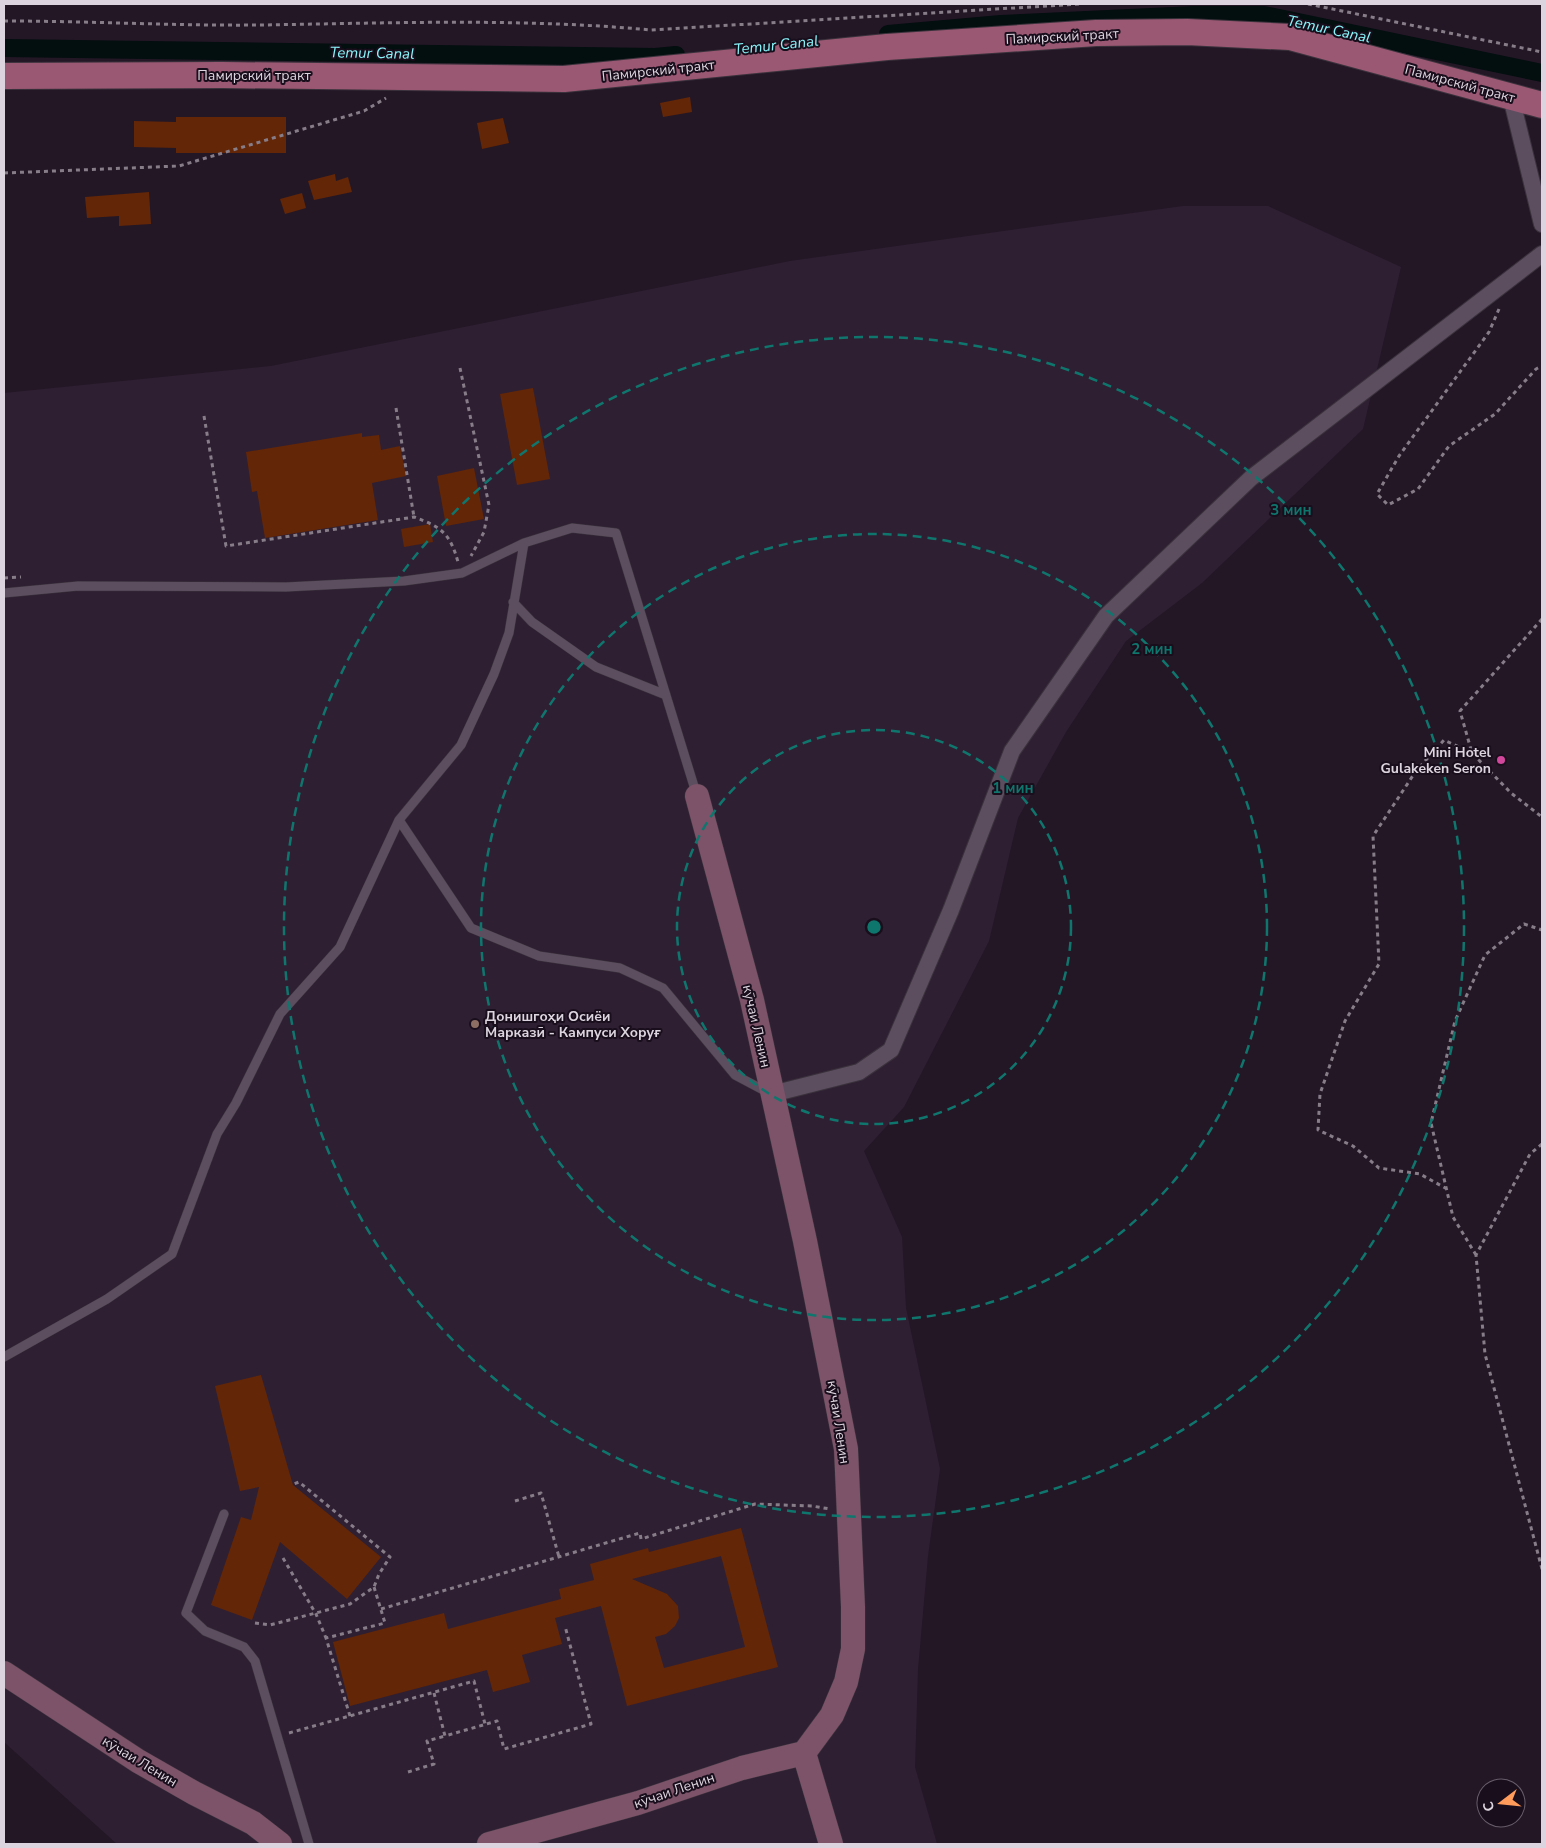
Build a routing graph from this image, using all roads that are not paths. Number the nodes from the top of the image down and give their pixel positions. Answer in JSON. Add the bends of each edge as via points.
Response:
{"nodes":[{"id":1,"x":4,"y":76,"type":"edge"},
{"id":2,"x":1511,"y":97,"type":"junction"},
{"id":3,"x":1542,"y":105,"type":"edge"},
{"id":4,"x":1542,"y":224,"type":"edge"},
{"id":5,"x":1542,"y":254,"type":"edge"},
{"id":6,"x":524,"y":543,"type":"junction"},
{"id":7,"x":4,"y":593,"type":"edge"},
{"id":8,"x":513,"y":602,"type":"junction"},
{"id":9,"x":666,"y":695,"type":"junction"},
{"id":10,"x":697,"y":796,"type":"joint"},
{"id":11,"x":399,"y":820,"type":"junction"},
{"id":12,"x":772,"y":1094,"type":"junction"},
{"id":13,"x":4,"y":1357,"type":"edge"},
{"id":14,"x":224,"y":1514,"type":"dead end"},
{"id":15,"x":4,"y":1673,"type":"edge"},
{"id":16,"x":804,"y":1753,"type":"junction"},
{"id":17,"x":280,"y":1844,"type":"edge"},
{"id":18,"x":309,"y":1844,"type":"edge"},
{"id":19,"x":489,"y":1844,"type":"edge"},
{"id":20,"x":831,"y":1844,"type":"edge"}],
"edges":[{"from":1,"to":2,"type":"main road","name":"Памирский тракт","via":[[564,79],[897,47],[1096,33],[1188,32],[1290,37]]},
{"from":2,"to":3,"type":"main road","name":"Памирский тракт"},
{"from":2,"to":4,"type":"street"},
{"from":5,"to":12,"type":"street","via":[[1251,478],[1106,616],[1012,751],[951,910],[891,1050],[859,1072]]},
{"from":6,"to":7,"type":"lane","via":[[462,573],[404,581],[286,587],[78,586]]},
{"from":6,"to":8,"type":"lane"},
{"from":6,"to":9,"type":"lane","via":[[572,528],[616,533]]},
{"from":8,"to":9,"type":"lane","via":[[532,622],[596,667]]},
{"from":8,"to":11,"type":"lane","via":[[508,633],[494,674],[461,745]]},
{"from":9,"to":10,"type":"lane"},
{"from":10,"to":12,"type":"street","name":"кӯчаи Ленин","via":[[752,1000]]},
{"from":11,"to":12,"type":"lane","via":[[471,928],[539,956],[620,968],[663,988],[735,1075]]},
{"from":11,"to":13,"type":"lane","via":[[340,947],[280,1014],[217,1134],[172,1254],[107,1299]]},
{"from":12,"to":16,"type":"street","name":"кӯчаи Ленин","via":[[846,1449],[853,1649],[846,1682],[832,1715]]},
{"from":14,"to":18,"type":"lane","via":[[186,1613],[205,1631],[244,1648],[255,1661]]},
{"from":15,"to":17,"type":"street","name":"кӯчаи Ленин","via":[[146,1766],[253,1823]]},
{"from":16,"to":19,"type":"street","name":"кӯчаи Ленин","via":[[742,1768],[638,1803]]},
{"from":16,"to":20,"type":"street"}]}
